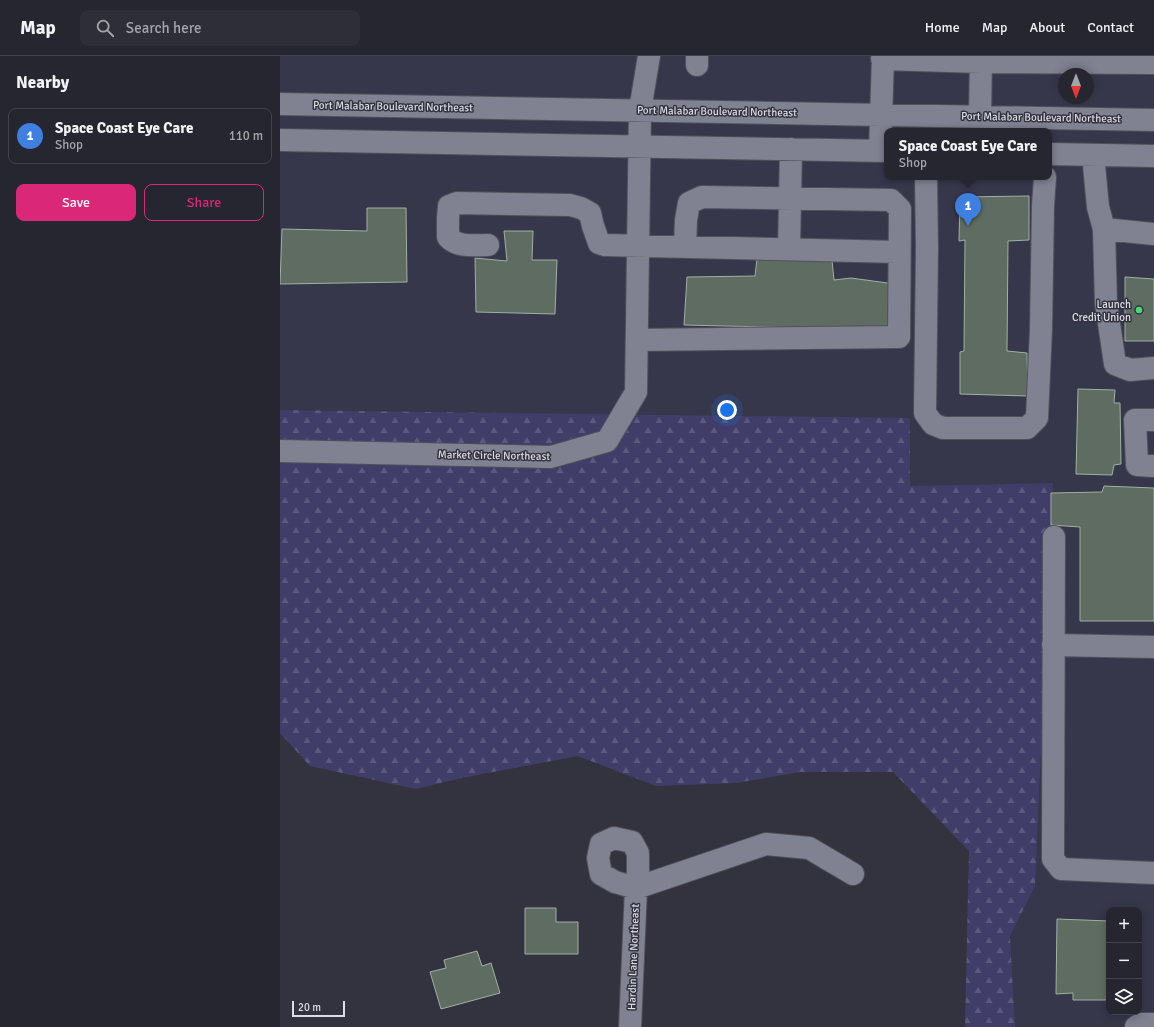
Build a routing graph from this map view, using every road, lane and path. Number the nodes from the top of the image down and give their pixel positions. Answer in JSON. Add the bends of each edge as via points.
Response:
{"nodes":[{"id":1,"x":649,"y":56,"type":"edge"},
{"id":2,"x":883,"y":58,"type":"edge"},
{"id":3,"x":981,"y":59,"type":"edge"},
{"id":4,"x":1061,"y":59,"type":"edge"},
{"id":5,"x":1154,"y":63,"type":"edge"},
{"id":6,"x":280,"y":104,"type":"edge"},
{"id":7,"x":640,"y":110,"type":"junction"},
{"id":8,"x":880,"y":114,"type":"junction"},
{"id":9,"x":980,"y":116,"type":"junction"},
{"id":10,"x":1154,"y":120,"type":"edge"},
{"id":11,"x":926,"y":123,"type":"edge"},
{"id":12,"x":280,"y":140,"type":"edge"},
{"id":13,"x":639,"y":147,"type":"junction"},
{"id":14,"x":791,"y":149,"type":"junction"},
{"id":15,"x":883,"y":151,"type":"edge"},
{"id":16,"x":1052,"y":154,"type":"edge"},
{"id":17,"x":1093,"y":155,"type":"junction"},
{"id":18,"x":1154,"y":156,"type":"edge"},
{"id":19,"x":926,"y":180,"type":"edge"},
{"id":20,"x":1045,"y":180,"type":"edge"},
{"id":21,"x":790,"y":198,"type":"junction"},
{"id":22,"x":1104,"y":228,"type":"junction"},
{"id":23,"x":1154,"y":234,"type":"edge"},
{"id":24,"x":488,"y":245,"type":"dead end"},
{"id":25,"x":638,"y":245,"type":"junction"},
{"id":26,"x":685,"y":246,"type":"junction"},
{"id":27,"x":789,"y":250,"type":"junction"},
{"id":28,"x":898,"y":252,"type":"junction"},
{"id":29,"x":637,"y":340,"type":"junction"},
{"id":30,"x":1154,"y":368,"type":"edge"},
{"id":31,"x":1154,"y":420,"type":"edge"},
{"id":32,"x":280,"y":451,"type":"edge"},
{"id":33,"x":1154,"y":466,"type":"edge"},
{"id":34,"x":1054,"y":537,"type":"dead end"},
{"id":35,"x":1053,"y":645,"type":"junction"},
{"id":36,"x":1154,"y":647,"type":"edge"},
{"id":37,"x":1154,"y":873,"type":"edge"},
{"id":38,"x":853,"y":874,"type":"dead end"},
{"id":39,"x":1154,"y":1024,"type":"edge"},
{"id":40,"x":630,"y":1027,"type":"edge"},
{"id":41,"x":1136,"y":1027,"type":"edge"}],
"edges":[{"from":1,"to":7,"type":"street","name":"Market Circle Northeast"},
{"from":2,"to":3,"type":"street"},
{"from":2,"to":8,"type":"street"},
{"from":3,"to":4,"type":"street"},
{"from":3,"to":9,"type":"street"},
{"from":4,"to":5,"type":"street"},
{"from":6,"to":7,"type":"street","name":"Port Malabar Boulevard Northeast"},
{"from":7,"to":8,"type":"street","name":"Port Malabar Boulevard Northeast"},
{"from":7,"to":13,"type":"street","name":"Market Circle Northeast"},
{"from":8,"to":11,"type":"street","name":"Port Malabar Boulevard Northeast"},
{"from":8,"to":15,"type":"street"},
{"from":9,"to":10,"type":"street","name":"Port Malabar Boulevard Northeast"},
{"from":9,"to":11,"type":"street","name":"Port Malabar Boulevard Northeast"},
{"from":12,"to":13,"type":"street"},
{"from":13,"to":14,"type":"street"},
{"from":13,"to":25,"type":"street","name":"Market Circle Northeast"},
{"from":14,"to":15,"type":"street"},
{"from":14,"to":21,"type":"street"},
{"from":16,"to":17,"type":"street"},
{"from":17,"to":18,"type":"street"},
{"from":17,"to":22,"type":"street","via":[[1098,207]]},
{"from":19,"to":20,"type":"street","via":[[925,413],[933,424],[942,428],[1028,428],[1037,418]]},
{"from":21,"to":26,"type":"street","via":[[702,197],[689,203]]},
{"from":21,"to":27,"type":"street"},
{"from":21,"to":28,"type":"street","via":[[891,200],[900,209]]},
{"from":22,"to":23,"type":"street"},
{"from":22,"to":30,"type":"street","via":[[1106,303],[1115,364],[1130,370]]},
{"from":24,"to":25,"type":"street","via":[[463,245],[451,241],[448,237],[449,206],[457,202],[570,205],[590,213],[599,243]]},
{"from":25,"to":26,"type":"street"},
{"from":25,"to":29,"type":"street","name":"Market Circle Northeast"},
{"from":26,"to":27,"type":"street"},
{"from":27,"to":28,"type":"street"},
{"from":28,"to":29,"type":"street","via":[[899,337]]},
{"from":29,"to":32,"type":"street","name":"Market Circle Northeast","via":[[636,392],[607,441],[550,458]]},
{"from":31,"to":33,"type":"street","via":[[1135,420],[1137,465]]},
{"from":34,"to":35,"type":"street"},
{"from":35,"to":36,"type":"street"},
{"from":35,"to":37,"type":"street","via":[[1053,859],[1061,869]]},
{"from":38,"to":40,"type":"street","name":"Hardin Lane Northeast","via":[[809,848],[766,844],[636,888]]},
{"from":39,"to":41,"type":"street","via":[[1141,1024]]}]}
